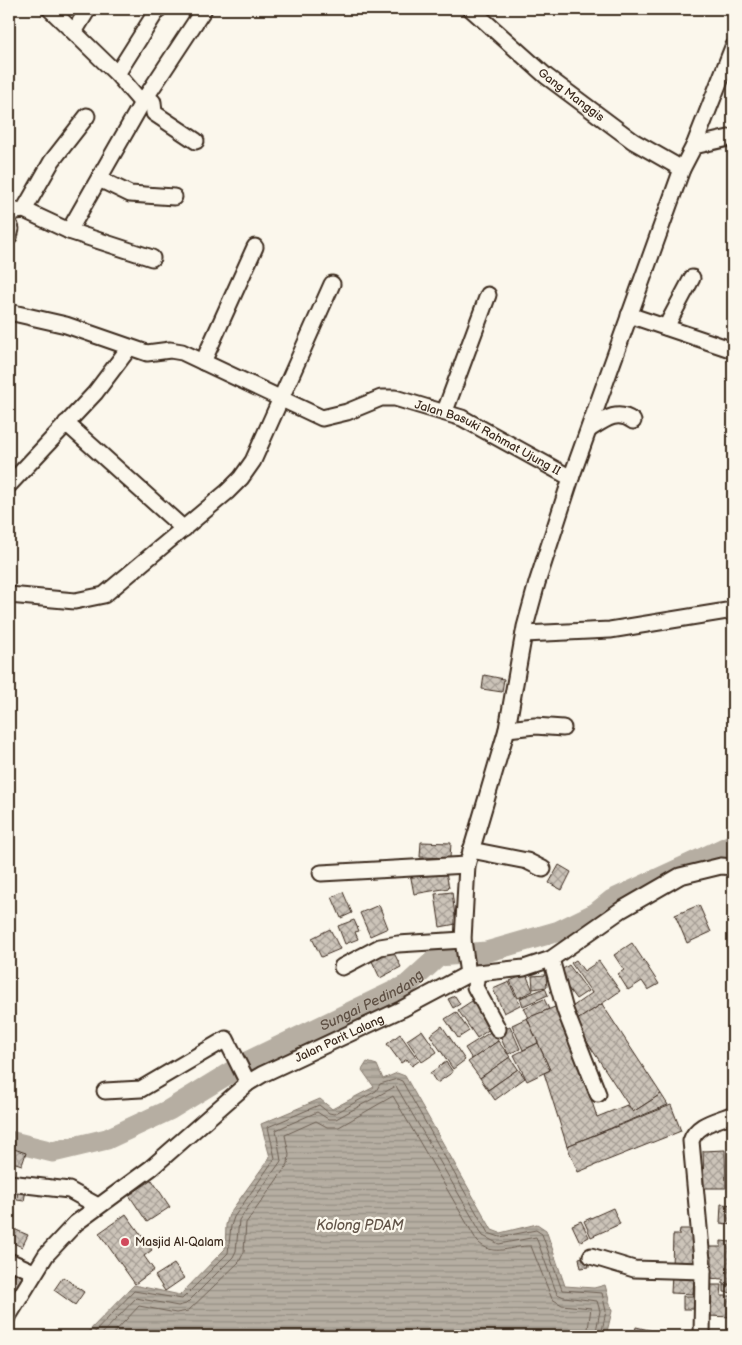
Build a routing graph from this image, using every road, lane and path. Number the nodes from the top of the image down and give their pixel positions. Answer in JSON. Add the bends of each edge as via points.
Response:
{"nodes":[{"id":1,"x":50,"y":9,"type":"edge"},
{"id":2,"x":88,"y":9,"type":"edge"},
{"id":3,"x":158,"y":9,"type":"edge"},
{"id":4,"x":204,"y":9,"type":"edge"},
{"id":5,"x":471,"y":9,"type":"edge"},
{"id":6,"x":74,"y":32,"type":"junction"},
{"id":7,"x":733,"y":48,"type":"edge"},
{"id":8,"x":117,"y":74,"type":"junction"},
{"id":9,"x":144,"y":99,"type":"junction"},
{"id":10,"x":87,"y":116,"type":"dead end"},
{"id":11,"x":733,"y":137,"type":"edge"},
{"id":12,"x":196,"y":141,"type":"dead end"},
{"id":13,"x":694,"y":146,"type":"junction"},
{"id":14,"x":682,"y":169,"type":"junction"},
{"id":15,"x":99,"y":179,"type":"junction"},
{"id":16,"x":174,"y":197,"type":"dead end"},
{"id":17,"x":24,"y":210,"type":"junction"},
{"id":18,"x":9,"y":215,"type":"edge"},
{"id":19,"x":9,"y":224,"type":"edge"},
{"id":20,"x":69,"y":230,"type":"junction"},
{"id":21,"x":9,"y":237,"type":"edge"},
{"id":22,"x":254,"y":247,"type":"dead end"},
{"id":23,"x":152,"y":258,"type":"dead end"},
{"id":24,"x":692,"y":278,"type":"dead end"},
{"id":25,"x":332,"y":284,"type":"dead end"},
{"id":26,"x":488,"y":295,"type":"dead end"},
{"id":27,"x":9,"y":312,"type":"edge"},
{"id":28,"x":629,"y":315,"type":"junction"},
{"id":29,"x":666,"y":327,"type":"junction"},
{"id":30,"x":130,"y":348,"type":"junction"},
{"id":31,"x":733,"y":350,"type":"edge"},
{"id":32,"x":203,"y":362,"type":"junction"},
{"id":33,"x":283,"y":399,"type":"junction"},
{"id":34,"x":445,"y":411,"type":"junction"},
{"id":35,"x":633,"y":421,"type":"dead end"},
{"id":36,"x":66,"y":424,"type":"junction"},
{"id":37,"x":590,"y":429,"type":"junction"},
{"id":38,"x":571,"y":478,"type":"junction"},
{"id":39,"x":9,"y":485,"type":"edge"},
{"id":40,"x":184,"y":529,"type":"junction"},
{"id":41,"x":9,"y":595,"type":"edge"},
{"id":42,"x":733,"y":610,"type":"edge"},
{"id":43,"x":524,"y":634,"type":"junction"},
{"id":44,"x":563,"y":728,"type":"dead end"},
{"id":45,"x":507,"y":729,"type":"junction"},
{"id":46,"x":471,"y":850,"type":"junction"},
{"id":47,"x":467,"y":865,"type":"junction"},
{"id":48,"x":733,"y":867,"type":"edge"},
{"id":49,"x":543,"y":869,"type":"dead end"},
{"id":50,"x":321,"y":873,"type":"dead end"},
{"id":51,"x":465,"y":948,"type":"junction"},
{"id":52,"x":551,"y":959,"type":"junction"},
{"id":53,"x":342,"y":967,"type":"dead end"},
{"id":54,"x":473,"y":973,"type":"junction"},
{"id":55,"x":498,"y":1029,"type":"dead end"},
{"id":56,"x":246,"y":1079,"type":"junction"},
{"id":57,"x":105,"y":1091,"type":"dead end"},
{"id":58,"x":598,"y":1094,"type":"dead end"},
{"id":59,"x":733,"y":1114,"type":"edge"},
{"id":60,"x":9,"y":1183,"type":"edge"},
{"id":61,"x":98,"y":1206,"type":"junction"},
{"id":62,"x":591,"y":1256,"type":"dead end"},
{"id":63,"x":9,"y":1261,"type":"edge"},
{"id":64,"x":703,"y":1271,"type":"junction"},
{"id":65,"x":34,"y":1272,"type":"junction"},
{"id":66,"x":9,"y":1315,"type":"edge"},
{"id":67,"x":702,"y":1336,"type":"edge"}],
"edges":[{"from":1,"to":6,"type":"street"},
{"from":2,"to":6,"type":"street"},
{"from":3,"to":8,"type":"street"},
{"from":4,"to":9,"type":"street"},
{"from":5,"to":14,"type":"street","name":"Gang Manggis","via":[[546,76],[632,142]]},
{"from":6,"to":8,"type":"street"},
{"from":7,"to":13,"type":"street"},
{"from":8,"to":9,"type":"street"},
{"from":9,"to":12,"type":"street","via":[[153,101],[154,113]]},
{"from":9,"to":15,"type":"street"},
{"from":10,"to":17,"type":"street","via":[[52,161]]},
{"from":11,"to":13,"type":"street"},
{"from":13,"to":14,"type":"street"},
{"from":14,"to":28,"type":"street"},
{"from":15,"to":16,"type":"street","via":[[130,194]]},
{"from":15,"to":20,"type":"street"},
{"from":17,"to":18,"type":"street"},
{"from":17,"to":20,"type":"street"},
{"from":19,"to":21,"type":"street","via":[[12,229]]},
{"from":20,"to":23,"type":"street"},
{"from":22,"to":32,"type":"street"},
{"from":24,"to":29,"type":"street"},
{"from":25,"to":33,"type":"street"},
{"from":26,"to":34,"type":"street"},
{"from":27,"to":30,"type":"street","name":"Jalan Basuki Rahmat Ujung II","via":[[66,325]]},
{"from":28,"to":29,"type":"street"},
{"from":28,"to":37,"type":"street"},
{"from":29,"to":31,"type":"street"},
{"from":30,"to":32,"type":"street","name":"Jalan Basuki Rahmat Ujung II","via":[[147,353],[176,351]]},
{"from":30,"to":36,"type":"street","via":[[96,393]]},
{"from":32,"to":33,"type":"street","name":"Jalan Basuki Rahmat Ujung II"},
{"from":33,"to":34,"type":"street","name":"Jalan Basuki Rahmat Ujung II","via":[[322,418],[388,397]]},
{"from":33,"to":40,"type":"street","via":[[253,462],[241,478]]},
{"from":34,"to":38,"type":"street","name":"Jalan Basuki Rahmat Ujung II"},
{"from":35,"to":37,"type":"street","via":[[617,414]]},
{"from":36,"to":39,"type":"street"},
{"from":36,"to":40,"type":"street"},
{"from":37,"to":38,"type":"street"},
{"from":38,"to":43,"type":"street","name":"Jalan Basuki Rahmat Ujung II"},
{"from":40,"to":41,"type":"street","via":[[104,595],[75,601]]},
{"from":42,"to":43,"type":"street","via":[[610,630]]},
{"from":43,"to":45,"type":"street","name":"Jalan Basuki Rahmat Ujung II"},
{"from":44,"to":45,"type":"street"},
{"from":45,"to":46,"type":"street","name":"Jalan Basuki Rahmat Ujung II"},
{"from":46,"to":47,"type":"street","name":"Jalan Basuki Rahmat Ujung II"},
{"from":46,"to":49,"type":"street","via":[[527,861]]},
{"from":47,"to":50,"type":"street"},
{"from":47,"to":51,"type":"street","name":"Jalan Basuki Rahmat Ujung II"},
{"from":48,"to":52,"type":"street","name":"Jalan Parit Lalang","via":[[716,867],[680,876],[621,910]]},
{"from":51,"to":53,"type":"street","via":[[398,944],[380,947]]},
{"from":51,"to":54,"type":"street","name":"Jalan Basuki Rahmat Ujung II"},
{"from":52,"to":54,"type":"street","name":"Jalan Parit Lalang","via":[[524,968]]},
{"from":52,"to":58,"type":"street","via":[[565,1010]]},
{"from":54,"to":55,"type":"street","name":"Jalan Basuki Rahmat Ujung II","via":[[476,987]]},
{"from":54,"to":56,"type":"street","name":"Jalan Parit Lalang","via":[[276,1068]]},
{"from":56,"to":57,"type":"street","via":[[226,1039],[141,1089]]},
{"from":56,"to":61,"type":"street","name":"Jalan Parit Lalang","via":[[152,1168]]},
{"from":59,"to":64,"type":"street","via":[[701,1127],[691,1141]]},
{"from":60,"to":61,"type":"street","via":[[69,1190]]},
{"from":61,"to":65,"type":"street","name":"Jalan Parit Lalang","via":[[60,1238]]},
{"from":62,"to":64,"type":"street","via":[[634,1269]]},
{"from":63,"to":65,"type":"street"},
{"from":64,"to":67,"type":"street"},
{"from":65,"to":66,"type":"street","name":"Jalan Parit Lalang"}]}
